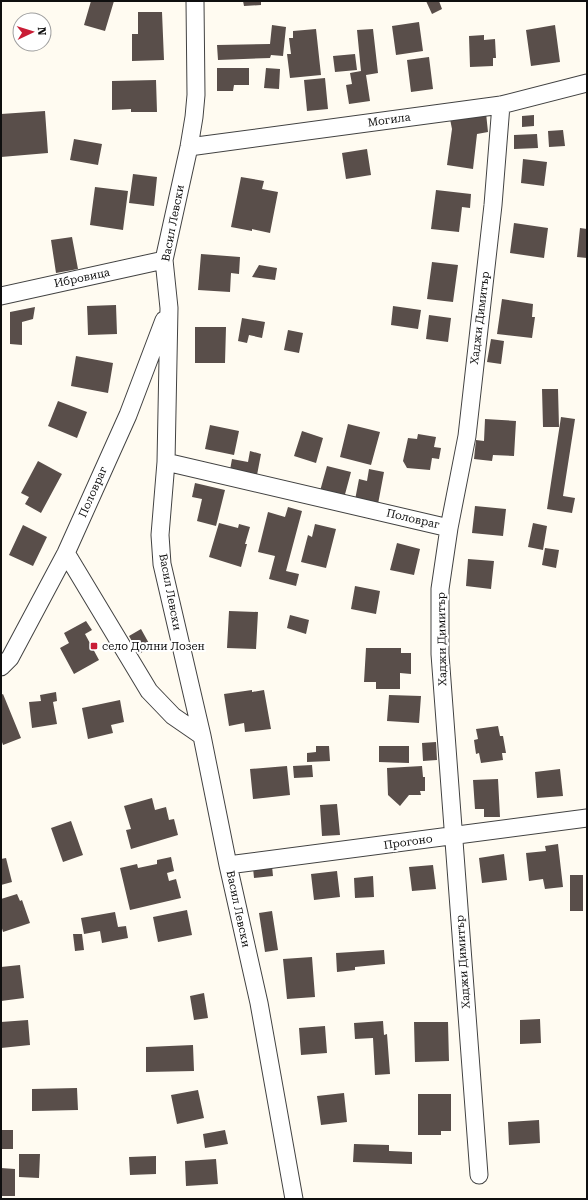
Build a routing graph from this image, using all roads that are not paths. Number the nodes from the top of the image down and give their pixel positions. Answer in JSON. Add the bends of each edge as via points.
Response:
{"nodes":[{"id":1,"x":195,"y":1,"type":"edge"},
{"id":2,"x":587,"y":83,"type":"edge"},
{"id":3,"x":501,"y":105,"type":"junction"},
{"id":4,"x":189,"y":147,"type":"junction"},
{"id":5,"x":164,"y":260,"type":"junction"},
{"id":6,"x":1,"y":296,"type":"edge"},
{"id":7,"x":169,"y":308,"type":"junction"},
{"id":8,"x":166,"y":462,"type":"junction"},
{"id":9,"x":449,"y":528,"type":"junction"},
{"id":10,"x":66,"y":553,"type":"junction"},
{"id":11,"x":1,"y":667,"type":"edge"},
{"id":12,"x":202,"y":736,"type":"junction"},
{"id":13,"x":587,"y":818,"type":"edge"},
{"id":14,"x":453,"y":836,"type":"junction"},
{"id":15,"x":228,"y":866,"type":"junction"},
{"id":16,"x":479,"y":1175,"type":"dead end"},
{"id":17,"x":294,"y":1199,"type":"edge"}],
"edges":[{"from":1,"to":4,"type":"street","name":"Васил Левски","via":[[196,95]]},
{"from":2,"to":3,"type":"street","name":"Могила"},
{"from":3,"to":4,"type":"street","name":"Могила"},
{"from":3,"to":9,"type":"street","name":"Хаджи Димитър","via":[[493,205],[467,436]]},
{"from":4,"to":5,"type":"street","name":"Васил Левски"},
{"from":5,"to":6,"type":"street","name":"Ибровица"},
{"from":5,"to":7,"type":"street","name":"Васил Левски"},
{"from":7,"to":8,"type":"street","name":"Васил Левски"},
{"from":7,"to":10,"type":"street","name":"Половраг","via":[[128,415]]},
{"from":8,"to":9,"type":"street","name":"Половраг"},
{"from":8,"to":12,"type":"street","name":"Васил Левски","via":[[160,535],[162,564]]},
{"from":9,"to":14,"type":"street","name":"Хаджи Димитър","via":[[440,589],[440,654]]},
{"from":10,"to":11,"type":"street","name":"Половраг","via":[[10,658]]},
{"from":10,"to":12,"type":"street","via":[[149,691],[173,716]]},
{"from":12,"to":15,"type":"street","name":"Васил Левски"},
{"from":13,"to":14,"type":"street","name":"Прогоно"},
{"from":14,"to":15,"type":"street","name":"Прогоно"},
{"from":14,"to":16,"type":"street","name":"Хаджи Димитър"},
{"from":15,"to":17,"type":"street","name":"Васил Левски","via":[[259,1003]]}]}
